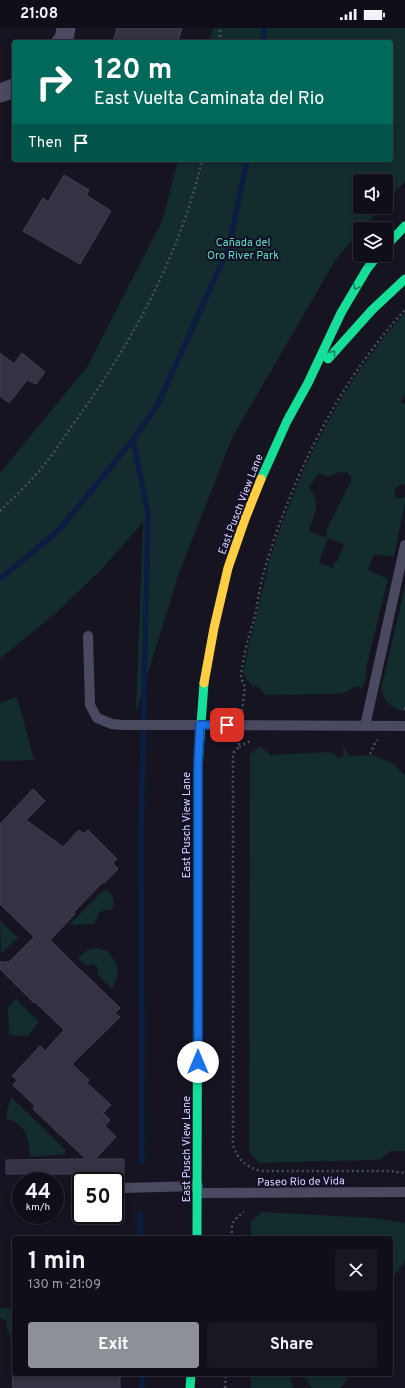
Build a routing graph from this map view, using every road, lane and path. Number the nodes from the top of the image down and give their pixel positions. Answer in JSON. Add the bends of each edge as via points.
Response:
{"nodes":[{"id":1,"x":66,"y":28,"type":"edge"},
{"id":2,"x":220,"y":28,"type":"edge"},
{"id":3,"x":64,"y":40,"type":"edge"},
{"id":4,"x":220,"y":40,"type":"edge"},
{"id":5,"x":12,"y":89,"type":"edge"},
{"id":6,"x":0,"y":93,"type":"edge"},
{"id":7,"x":201,"y":162,"type":"edge"},
{"id":8,"x":405,"y":226,"type":"edge"},
{"id":9,"x":393,"y":239,"type":"edge"},
{"id":10,"x":372,"y":262,"type":"edge"},
{"id":11,"x":405,"y":279,"type":"edge"},
{"id":12,"x":405,"y":310,"type":"edge"},
{"id":13,"x":308,"y":383,"type":"junction"},
{"id":14,"x":0,"y":511,"type":"edge"},
{"id":15,"x":405,"y":545,"type":"edge"},
{"id":16,"x":88,"y":636,"type":"dead end"},
{"id":17,"x":200,"y":725,"type":"junction"},
{"id":18,"x":241,"y":725,"type":"junction"},
{"id":19,"x":365,"y":726,"type":"junction"},
{"id":20,"x":405,"y":726,"type":"edge"},
{"id":21,"x":405,"y":1173,"type":"edge"},
{"id":22,"x":124,"y":1188,"type":"edge"},
{"id":23,"x":198,"y":1190,"type":"junction"},
{"id":24,"x":405,"y":1192,"type":"edge"},
{"id":25,"x":244,"y":1212,"type":"dead end"},
{"id":26,"x":197,"y":1236,"type":"edge"},
{"id":27,"x":232,"y":1236,"type":"edge"},
{"id":28,"x":191,"y":1376,"type":"edge"},
{"id":29,"x":226,"y":1376,"type":"edge"},
{"id":30,"x":190,"y":1388,"type":"edge"},
{"id":31,"x":225,"y":1388,"type":"edge"}],
"edges":[{"from":1,"to":3,"type":"street"},
{"from":2,"to":4,"type":"path"},
{"from":5,"to":6,"type":"street"},
{"from":7,"to":14,"type":"path","via":[[183,222],[165,267],[128,341],[87,406],[44,465]]},
{"from":8,"to":9,"type":"main road"},
{"from":10,"to":13,"type":"main road","name":"East Pusch View Lane","one_way":true,"via":[[341,313]]},
{"from":13,"to":11,"type":"main road","name":"East Pusch View Lane","one_way":true,"via":[[338,346]]},
{"from":12,"to":18,"type":"path","via":[[354,376],[333,410],[292,493],[268,558],[246,645],[241,674],[245,687]]},
{"from":13,"to":17,"type":"main road","name":"East Pusch View Lane","via":[[265,469],[228,568],[220,596],[204,681]]},
{"from":15,"to":19,"type":"lane"},
{"from":16,"to":17,"type":"lane","via":[[90,705],[97,718],[123,725]]},
{"from":17,"to":18,"type":"lane"},
{"from":17,"to":23,"type":"main road","name":"East Pusch View Lane"},
{"from":18,"to":19,"type":"lane"},
{"from":18,"to":21,"type":"path","via":[[239,747],[233,757],[236,1155],[249,1166],[261,1171]]},
{"from":19,"to":20,"type":"lane"},
{"from":22,"to":23,"type":"lane","name":"Paseo Rio de Vida"},
{"from":23,"to":24,"type":"lane","name":"Paseo Rio de Vida"},
{"from":23,"to":26,"type":"main road","name":"East Pusch View Lane"},
{"from":25,"to":27,"type":"path","via":[[232,1223]]},
{"from":28,"to":30,"type":"main road"},
{"from":29,"to":31,"type":"path"}]}
